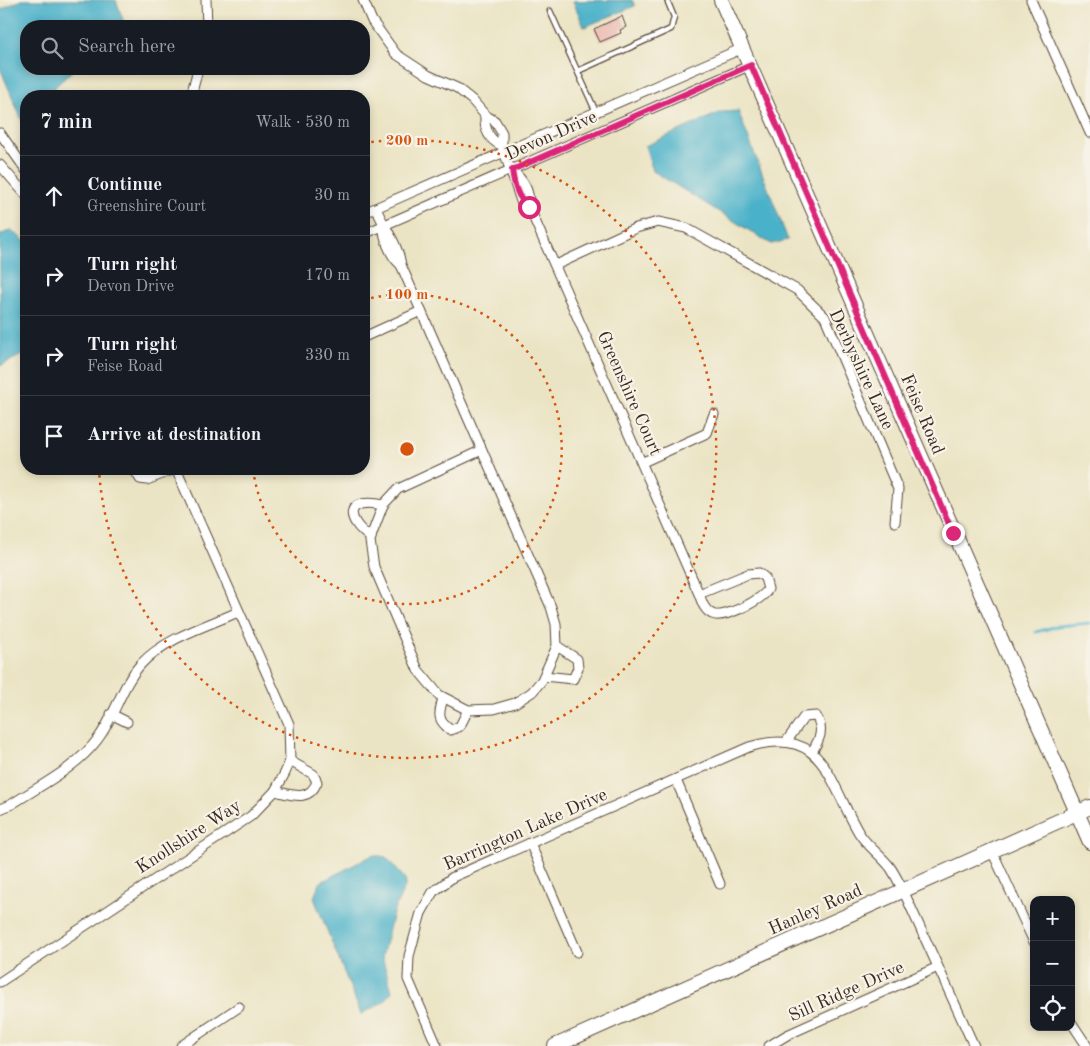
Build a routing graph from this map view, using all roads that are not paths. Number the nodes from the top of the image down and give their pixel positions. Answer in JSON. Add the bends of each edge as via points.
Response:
{"nodes":[{"id":1,"x":206,"y":0,"type":"edge"},
{"id":2,"x":363,"y":0,"type":"edge"},
{"id":3,"x":667,"y":0,"type":"edge"},
{"id":4,"x":721,"y":0,"type":"edge"},
{"id":5,"x":1031,"y":0,"type":"edge"},
{"id":6,"x":550,"y":11,"type":"dead end"},
{"id":7,"x":207,"y":20,"type":"edge"},
{"id":8,"x":743,"y":48,"type":"junction"},
{"id":9,"x":751,"y":65,"type":"junction"},
{"id":10,"x":578,"y":71,"type":"junction"},
{"id":11,"x":196,"y":75,"type":"edge"},
{"id":12,"x":193,"y":90,"type":"edge"},
{"id":13,"x":596,"y":112,"type":"junction"},
{"id":14,"x":603,"y":129,"type":"junction"},
{"id":15,"x":0,"y":133,"type":"edge"},
{"id":16,"x":1090,"y":133,"type":"edge"},
{"id":17,"x":503,"y":149,"type":"junction"},
{"id":18,"x":20,"y":161,"type":"edge"},
{"id":19,"x":0,"y":165,"type":"edge"},
{"id":20,"x":512,"y":170,"type":"junction"},
{"id":21,"x":20,"y":188,"type":"edge"},
{"id":22,"x":376,"y":208,"type":"junction"},
{"id":23,"x":370,"y":210,"type":"edge"},
{"id":24,"x":383,"y":225,"type":"junction"},
{"id":25,"x":370,"y":231,"type":"edge"},
{"id":26,"x":556,"y":265,"type":"junction"},
{"id":27,"x":421,"y":311,"type":"junction"},
{"id":28,"x":370,"y":333,"type":"edge"},
{"id":29,"x":714,"y":414,"type":"dead end"},
{"id":30,"x":482,"y":450,"type":"junction"},
{"id":31,"x":643,"y":462,"type":"junction"},
{"id":32,"x":138,"y":475,"type":"edge"},
{"id":33,"x":160,"y":475,"type":"edge"},
{"id":34,"x":179,"y":475,"type":"edge"},
{"id":35,"x":383,"y":505,"type":"junction"},
{"id":36,"x":895,"y":522,"type":"dead end"},
{"id":37,"x":371,"y":538,"type":"junction"},
{"id":38,"x":700,"y":594,"type":"junction"},
{"id":39,"x":238,"y":612,"type":"junction"},
{"id":40,"x":557,"y":646,"type":"junction"},
{"id":41,"x":544,"y":676,"type":"junction"},
{"id":42,"x":443,"y":698,"type":"junction"},
{"id":43,"x":468,"y":710,"type":"junction"},
{"id":44,"x":111,"y":714,"type":"junction"},
{"id":45,"x":127,"y":722,"type":"dead end"},
{"id":46,"x":786,"y":742,"type":"junction"},
{"id":47,"x":812,"y":752,"type":"junction"},
{"id":48,"x":290,"y":761,"type":"junction"},
{"id":49,"x":676,"y":780,"type":"junction"},
{"id":50,"x":275,"y":791,"type":"junction"},
{"id":51,"x":1090,"y":807,"type":"edge"},
{"id":52,"x":0,"y":810,"type":"edge"},
{"id":53,"x":1076,"y":813,"type":"junction"},
{"id":54,"x":1090,"y":842,"type":"edge"},
{"id":55,"x":530,"y":843,"type":"junction"},
{"id":56,"x":992,"y":852,"type":"junction"},
{"id":57,"x":720,"y":884,"type":"dead end"},
{"id":58,"x":903,"y":890,"type":"junction"},
{"id":59,"x":1034,"y":941,"type":"edge"},
{"id":60,"x":577,"y":952,"type":"dead end"},
{"id":61,"x":938,"y":967,"type":"junction"},
{"id":62,"x":0,"y":982,"type":"edge"},
{"id":63,"x":240,"y":1008,"type":"dead end"},
{"id":64,"x":1075,"y":1028,"type":"edge"},
{"id":65,"x":181,"y":1046,"type":"edge"},
{"id":66,"x":437,"y":1046,"type":"edge"},
{"id":67,"x":556,"y":1046,"type":"edge"},
{"id":68,"x":768,"y":1046,"type":"edge"},
{"id":69,"x":974,"y":1046,"type":"edge"},
{"id":70,"x":1086,"y":1046,"type":"edge"}],
"edges":[{"from":1,"to":7,"type":"street"},
{"from":2,"to":17,"type":"street","name":"Greenshire Court","via":[[372,21],[396,54],[472,100],[485,115],[484,126],[493,142]]},
{"from":3,"to":10,"type":"lane","via":[[674,17],[671,29]]},
{"from":4,"to":8,"type":"street","name":"Feise Road"},
{"from":5,"to":16,"type":"street"},
{"from":6,"to":10,"type":"lane"},
{"from":8,"to":9,"type":"street","name":"Feise Road"},
{"from":8,"to":13,"type":"street","name":"Devon Drive"},
{"from":9,"to":14,"type":"street","name":"Devon Drive"},
{"from":9,"to":53,"type":"street","name":"Feise Road"},
{"from":10,"to":13,"type":"lane"},
{"from":11,"to":12,"type":"street"},
{"from":13,"to":14,"type":"street"},
{"from":13,"to":17,"type":"street","name":"Devon Drive"},
{"from":14,"to":20,"type":"street","name":"Devon Drive"},
{"from":15,"to":18,"type":"street"},
{"from":17,"to":20,"type":"street","name":"Greenshire Court"},
{"from":17,"to":22,"type":"street","name":"Devon Drive"},
{"from":19,"to":21,"type":"street"},
{"from":20,"to":24,"type":"street","name":"Devon Drive"},
{"from":20,"to":26,"type":"street","name":"Greenshire Court","via":[[521,201],[529,207]]},
{"from":22,"to":23,"type":"street","name":"Devon Drive"},
{"from":22,"to":24,"type":"street"},
{"from":24,"to":25,"type":"street","name":"Devon Drive"},
{"from":24,"to":27,"type":"street","via":[[384,239],[393,259],[401,265]]},
{"from":26,"to":31,"type":"street","name":"Greenshire Court"},
{"from":26,"to":36,"type":"street","name":"Derbyshire Lane","via":[[636,228],[658,222],[686,228],[797,290],[824,317],[898,489]]},
{"from":27,"to":28,"type":"street"},
{"from":27,"to":30,"type":"street"},
{"from":29,"to":31,"type":"street","via":[[707,433]]},
{"from":30,"to":35,"type":"street","via":[[409,482]]},
{"from":30,"to":40,"type":"street","via":[[550,608],[556,624]]},
{"from":31,"to":38,"type":"street","name":"Greenshire Court"},
{"from":32,"to":33,"type":"street","name":"Knollshire Way","via":[[147,480]]},
{"from":34,"to":39,"type":"street","name":"Knollshire Way"},
{"from":35,"to":37,"type":"street"},
{"from":35,"to":37,"type":"street","via":[[367,501],[358,504],[354,510],[352,518],[355,524]]},
{"from":37,"to":42,"type":"street","via":[[374,567],[418,670]]},
{"from":38,"to":38,"type":"street","name":"Greenshire Court","via":[[704,607],[713,614],[724,615],[762,598],[768,589],[765,578],[759,573],[748,574]]},
{"from":39,"to":44,"type":"street","via":[[161,647],[141,664]]},
{"from":39,"to":48,"type":"street","name":"Knollshire Way","via":[[289,724]]},
{"from":40,"to":41,"type":"street"},
{"from":40,"to":41,"type":"street","via":[[577,659],[576,674],[573,679]]},
{"from":41,"to":43,"type":"street","via":[[532,692],[515,703],[494,709]]},
{"from":42,"to":43,"type":"street"},
{"from":42,"to":43,"type":"street","via":[[439,719],[451,730],[460,726]]},
{"from":44,"to":45,"type":"street"},
{"from":44,"to":52,"type":"street","via":[[98,739],[80,759]]},
{"from":46,"to":47,"type":"street","name":"Barrington Lake Drive","via":[[796,743]]},
{"from":46,"to":47,"type":"street","via":[[804,717],[816,716],[821,724],[820,737]]},
{"from":46,"to":49,"type":"street","name":"Barrington Lake Drive","via":[[749,747]]},
{"from":47,"to":58,"type":"street","name":"Barrington Lake Drive","via":[[831,776],[860,834],[890,867]]},
{"from":48,"to":50,"type":"street","name":"Knollshire Way"},
{"from":48,"to":50,"type":"street","via":[[313,774],[317,782],[314,791],[306,796],[296,796]]},
{"from":49,"to":55,"type":"street","name":"Barrington Lake Drive"},
{"from":49,"to":57,"type":"street"},
{"from":50,"to":62,"type":"street","name":"Knollshire Way","via":[[251,816]]},
{"from":51,"to":53,"type":"street","name":"Hanley Road"},
{"from":53,"to":54,"type":"street","name":"Feise Road"},
{"from":53,"to":56,"type":"street","name":"Hanley Road"},
{"from":55,"to":60,"type":"street"},
{"from":55,"to":66,"type":"street","name":"Barrington Lake Drive","via":[[453,877],[433,892],[421,913],[409,956],[408,979]]},
{"from":56,"to":58,"type":"street","name":"Hanley Road"},
{"from":56,"to":59,"type":"street"},
{"from":58,"to":61,"type":"street","name":"Barrington Lake Drive"},
{"from":58,"to":67,"type":"street","name":"Hanley Road"},
{"from":61,"to":68,"type":"street","name":"Sill Ridge Drive"},
{"from":61,"to":69,"type":"street","name":"Barrington Lake Drive"},
{"from":63,"to":65,"type":"street"},
{"from":64,"to":70,"type":"street"}]}
